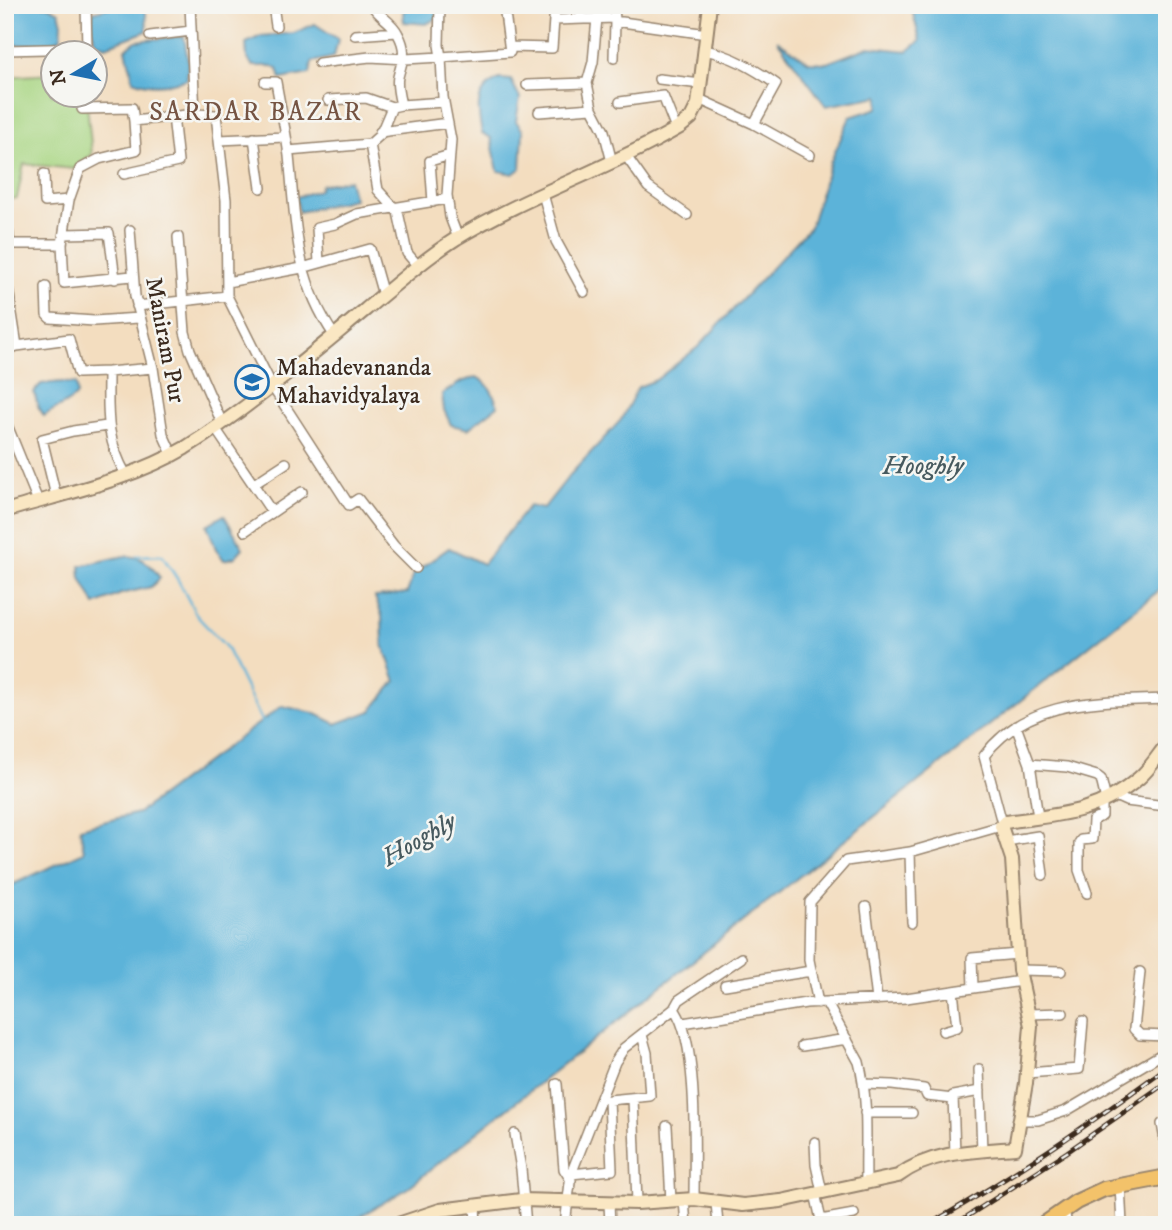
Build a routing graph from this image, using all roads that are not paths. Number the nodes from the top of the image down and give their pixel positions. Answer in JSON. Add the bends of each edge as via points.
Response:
{"nodes":[{"id":1,"x":86,"y":5,"type":"edge"},
{"id":2,"x":190,"y":5,"type":"edge"},
{"id":3,"x":273,"y":5,"type":"edge"},
{"id":4,"x":372,"y":5,"type":"edge"},
{"id":5,"x":440,"y":5,"type":"edge"},
{"id":6,"x":504,"y":5,"type":"edge"},
{"id":7,"x":555,"y":5,"type":"edge"},
{"id":8,"x":581,"y":5,"type":"edge"},
{"id":9,"x":614,"y":5,"type":"edge"},
{"id":10,"x":710,"y":5,"type":"edge"},
{"id":11,"x":581,"y":18,"type":"junction"},
{"id":12,"x":597,"y":18,"type":"junction"},
{"id":13,"x":554,"y":20,"type":"junction"},
{"id":14,"x":615,"y":20,"type":"junction"},
{"id":15,"x":276,"y":26,"type":"dead end"},
{"id":16,"x":191,"y":32,"type":"junction"},
{"id":17,"x":397,"y":32,"type":"junction"},
{"id":18,"x":706,"y":34,"type":"junction"},
{"id":19,"x":355,"y":35,"type":"dead end"},
{"id":20,"x":150,"y":36,"type":"dead end"},
{"id":21,"x":510,"y":47,"type":"junction"},
{"id":22,"x":5,"y":50,"type":"edge"},
{"id":23,"x":705,"y":50,"type":"junction"},
{"id":24,"x":441,"y":57,"type":"junction"},
{"id":25,"x":614,"y":58,"type":"dead end"},
{"id":26,"x":405,"y":59,"type":"junction"},
{"id":27,"x":319,"y":63,"type":"dead end"},
{"id":28,"x":659,"y":79,"type":"dead end"},
{"id":29,"x":265,"y":82,"type":"dead end"},
{"id":30,"x":587,"y":83,"type":"junction"},
{"id":31,"x":701,"y":84,"type":"junction"},
{"id":32,"x":527,"y":85,"type":"dead end"},
{"id":33,"x":699,"y":99,"type":"junction"},
{"id":34,"x":328,"y":100,"type":"dead end"},
{"id":35,"x":444,"y":102,"type":"junction"},
{"id":36,"x":620,"y":102,"type":"dead end"},
{"id":37,"x":396,"y":106,"type":"junction"},
{"id":38,"x":592,"y":108,"type":"junction"},
{"id":39,"x":82,"y":109,"type":"dead end"},
{"id":40,"x":539,"y":112,"type":"dead end"},
{"id":41,"x":195,"y":114,"type":"junction"},
{"id":42,"x":173,"y":116,"type":"junction"},
{"id":43,"x":134,"y":121,"type":"junction"},
{"id":44,"x":448,"y":123,"type":"junction"},
{"id":45,"x":754,"y":124,"type":"junction"},
{"id":46,"x":676,"y":130,"type":"junction"},
{"id":47,"x":380,"y":132,"type":"junction"},
{"id":48,"x":285,"y":137,"type":"junction"},
{"id":49,"x":254,"y":138,"type":"junction"},
{"id":50,"x":219,"y":140,"type":"junction"},
{"id":51,"x":370,"y":144,"type":"junction"},
{"id":52,"x":288,"y":151,"type":"junction"},
{"id":53,"x":450,"y":155,"type":"junction"},
{"id":54,"x":810,"y":155,"type":"dead end"},
{"id":55,"x":626,"y":156,"type":"junction"},
{"id":56,"x":612,"y":162,"type":"junction"},
{"id":57,"x":44,"y":174,"type":"dead end"},
{"id":58,"x":124,"y":174,"type":"dead end"},
{"id":59,"x":261,"y":188,"type":"dead end"},
{"id":60,"x":543,"y":194,"type":"junction"},
{"id":61,"x":447,"y":199,"type":"junction"},
{"id":62,"x":69,"y":200,"type":"junction"},
{"id":63,"x":433,"y":202,"type":"junction"},
{"id":64,"x":5,"y":208,"type":"edge"},
{"id":65,"x":394,"y":208,"type":"junction"},
{"id":66,"x":687,"y":215,"type":"dead end"},
{"id":67,"x":130,"y":230,"type":"dead end"},
{"id":68,"x":178,"y":236,"type":"dead end"},
{"id":69,"x":458,"y":238,"type":"junction"},
{"id":70,"x":63,"y":239,"type":"junction"},
{"id":71,"x":8,"y":244,"type":"edge"},
{"id":72,"x":320,"y":263,"type":"junction"},
{"id":73,"x":418,"y":266,"type":"junction"},
{"id":74,"x":302,"y":268,"type":"junction"},
{"id":75,"x":132,"y":276,"type":"junction"},
{"id":76,"x":115,"y":279,"type":"junction"},
{"id":77,"x":227,"y":282,"type":"junction"},
{"id":78,"x":46,"y":286,"type":"dead end"},
{"id":79,"x":5,"y":288,"type":"edge"},
{"id":80,"x":584,"y":292,"type":"dead end"},
{"id":81,"x":383,"y":295,"type":"junction"},
{"id":82,"x":227,"y":296,"type":"junction"},
{"id":83,"x":183,"y":302,"type":"junction"},
{"id":84,"x":137,"y":306,"type":"junction"},
{"id":85,"x":139,"y":318,"type":"junction"},
{"id":86,"x":334,"y":335,"type":"junction"},
{"id":87,"x":17,"y":346,"type":"junction"},
{"id":88,"x":5,"y":350,"type":"edge"},
{"id":89,"x":153,"y":368,"type":"junction"},
{"id":90,"x":108,"y":372,"type":"junction"},
{"id":91,"x":272,"y":386,"type":"junction"},
{"id":92,"x":5,"y":420,"type":"edge"},
{"id":93,"x":219,"y":425,"type":"junction"},
{"id":94,"x":107,"y":426,"type":"junction"},
{"id":95,"x":172,"y":454,"type":"junction"},
{"id":96,"x":286,"y":463,"type":"dead end"},
{"id":97,"x":126,"y":475,"type":"junction"},
{"id":98,"x":254,"y":484,"type":"junction"},
{"id":99,"x":302,"y":492,"type":"dead end"},
{"id":100,"x":56,"y":496,"type":"junction"},
{"id":101,"x":38,"y":501,"type":"junction"},
{"id":102,"x":5,"y":511,"type":"edge"},
{"id":103,"x":272,"y":512,"type":"junction"},
{"id":104,"x":244,"y":531,"type":"dead end"},
{"id":105,"x":416,"y":568,"type":"dead end"},
{"id":106,"x":1167,"y":699,"type":"edge"},
{"id":107,"x":1016,"y":726,"type":"junction"},
{"id":108,"x":1167,"y":744,"type":"edge"},
{"id":109,"x":1030,"y":764,"type":"junction"},
{"id":110,"x":1108,"y":799,"type":"junction"},
{"id":111,"x":1167,"y":805,"type":"edge"},
{"id":112,"x":1167,"y":816,"type":"edge"},
{"id":113,"x":1038,"y":817,"type":"junction"},
{"id":114,"x":1001,"y":825,"type":"junction"},
{"id":115,"x":1006,"y":841,"type":"junction"},
{"id":116,"x":910,"y":852,"type":"junction"},
{"id":117,"x":1043,"y":875,"type":"dead end"},
{"id":118,"x":1087,"y":892,"type":"dead end"},
{"id":119,"x":866,"y":907,"type":"dead end"},
{"id":120,"x":912,"y":922,"type":"dead end"},
{"id":121,"x":1018,"y":954,"type":"junction"},
{"id":122,"x":741,"y":958,"type":"dead end"},
{"id":123,"x":811,"y":971,"type":"junction"},
{"id":124,"x":1061,"y":971,"type":"dead end"},
{"id":125,"x":1140,"y":972,"type":"dead end"},
{"id":126,"x":1020,"y":975,"type":"junction"},
{"id":127,"x":726,"y":985,"type":"dead end"},
{"id":128,"x":973,"y":988,"type":"junction"},
{"id":129,"x":953,"y":991,"type":"junction"},
{"id":130,"x":877,"y":1000,"type":"junction"},
{"id":131,"x":822,"y":1002,"type":"junction"},
{"id":132,"x":674,"y":1009,"type":"junction"},
{"id":133,"x":1063,"y":1013,"type":"dead end"},
{"id":134,"x":1028,"y":1014,"type":"junction"},
{"id":135,"x":1083,"y":1021,"type":"dead end"},
{"id":136,"x":683,"y":1023,"type":"junction"},
{"id":137,"x":943,"y":1031,"type":"dead end"},
{"id":138,"x":642,"y":1035,"type":"junction"},
{"id":139,"x":1167,"y":1036,"type":"edge"},
{"id":140,"x":847,"y":1040,"type":"junction"},
{"id":141,"x":803,"y":1046,"type":"dead end"},
{"id":142,"x":1167,"y":1051,"type":"edge"},
{"id":143,"x":979,"y":1069,"type":"dead end"},
{"id":144,"x":1027,"y":1073,"type":"junction"},
{"id":145,"x":557,"y":1084,"type":"dead end"},
{"id":146,"x":864,"y":1084,"type":"junction"},
{"id":147,"x":980,"y":1091,"type":"junction"},
{"id":148,"x":633,"y":1098,"type":"junction"},
{"id":149,"x":953,"y":1099,"type":"junction"},
{"id":150,"x":865,"y":1113,"type":"junction"},
{"id":151,"x":912,"y":1113,"type":"dead end"},
{"id":152,"x":1020,"y":1120,"type":"junction"},
{"id":153,"x":1162,"y":1124,"type":"dead end"},
{"id":154,"x":667,"y":1126,"type":"dead end"},
{"id":155,"x":515,"y":1134,"type":"dead end"},
{"id":156,"x":815,"y":1142,"type":"dead end"},
{"id":157,"x":982,"y":1151,"type":"junction"},
{"id":158,"x":1167,"y":1151,"type":"edge"},
{"id":159,"x":956,"y":1154,"type":"junction"},
{"id":160,"x":571,"y":1177,"type":"junction"},
{"id":161,"x":1167,"y":1177,"type":"edge"},
{"id":162,"x":866,"y":1183,"type":"junction"},
{"id":163,"x":1120,"y":1184,"type":"junction"},
{"id":164,"x":819,"y":1193,"type":"junction"},
{"id":165,"x":683,"y":1200,"type":"junction"},
{"id":166,"x":525,"y":1201,"type":"junction"},
{"id":167,"x":716,"y":1202,"type":"junction"},
{"id":168,"x":566,"y":1203,"type":"junction"},
{"id":169,"x":610,"y":1203,"type":"junction"},
{"id":170,"x":637,"y":1203,"type":"junction"},
{"id":171,"x":475,"y":1206,"type":"junction"},
{"id":172,"x":854,"y":1214,"type":"dead end"},
{"id":173,"x":1066,"y":1218,"type":"edge"},
{"id":174,"x":400,"y":1224,"type":"edge"},
{"id":175,"x":476,"y":1225,"type":"edge"},
{"id":176,"x":526,"y":1225,"type":"edge"},
{"id":177,"x":565,"y":1225,"type":"edge"},
{"id":178,"x":610,"y":1225,"type":"edge"},
{"id":179,"x":686,"y":1225,"type":"edge"},
{"id":180,"x":718,"y":1225,"type":"edge"},
{"id":181,"x":1043,"y":1225,"type":"edge"},
{"id":182,"x":1122,"y":1225,"type":"edge"}],
"edges":[{"from":1,"to":22,"type":"street","via":[[87,48]]},
{"from":2,"to":16,"type":"street"},
{"from":3,"to":15,"type":"street"},
{"from":4,"to":17,"type":"street"},
{"from":5,"to":24,"type":"street"},
{"from":6,"to":21,"type":"street"},
{"from":7,"to":13,"type":"street"},
{"from":8,"to":11,"type":"street"},
{"from":9,"to":14,"type":"street"},
{"from":10,"to":18,"type":"street"},
{"from":11,"to":12,"type":"street"},
{"from":11,"to":13,"type":"street"},
{"from":12,"to":14,"type":"street"},
{"from":12,"to":30,"type":"street"},
{"from":13,"to":21,"type":"street","via":[[552,48]]},
{"from":14,"to":18,"type":"street"},
{"from":14,"to":25,"type":"street"},
{"from":16,"to":20,"type":"street"},
{"from":16,"to":41,"type":"street"},
{"from":17,"to":19,"type":"street"},
{"from":17,"to":26,"type":"street"},
{"from":18,"to":23,"type":"street"},
{"from":21,"to":24,"type":"street","via":[[510,52]]},
{"from":23,"to":31,"type":"street"},
{"from":23,"to":45,"type":"street","via":[[747,64],[776,84]]},
{"from":24,"to":26,"type":"street"},
{"from":24,"to":35,"type":"street"},
{"from":26,"to":27,"type":"street","via":[[370,57]]},
{"from":26,"to":37,"type":"street","via":[[397,79]]},
{"from":28,"to":31,"type":"street"},
{"from":29,"to":48,"type":"street","via":[[276,82]]},
{"from":30,"to":32,"type":"street"},
{"from":30,"to":38,"type":"street"},
{"from":31,"to":33,"type":"street"},
{"from":33,"to":45,"type":"street"},
{"from":33,"to":46,"type":"street","via":[[691,118]]},
{"from":34,"to":37,"type":"street","via":[[366,98]]},
{"from":35,"to":37,"type":"street"},
{"from":35,"to":44,"type":"street"},
{"from":36,"to":46,"type":"street","via":[[663,96]]},
{"from":37,"to":47,"type":"street"},
{"from":38,"to":40,"type":"street"},
{"from":38,"to":56,"type":"street"},
{"from":39,"to":43,"type":"street","via":[[133,108]]},
{"from":41,"to":42,"type":"street"},
{"from":41,"to":50,"type":"street","via":[[216,115]]},
{"from":42,"to":43,"type":"street"},
{"from":42,"to":58,"type":"street","via":[[178,162]]},
{"from":43,"to":62,"type":"street","via":[[136,150],[80,169]]},
{"from":44,"to":47,"type":"street"},
{"from":44,"to":53,"type":"street"},
{"from":45,"to":54,"type":"street"},
{"from":46,"to":55,"type":"street"},
{"from":47,"to":51,"type":"street"},
{"from":48,"to":49,"type":"street"},
{"from":48,"to":52,"type":"street"},
{"from":49,"to":50,"type":"street"},
{"from":49,"to":59,"type":"street"},
{"from":50,"to":77,"type":"street","via":[[226,200]]},
{"from":51,"to":52,"type":"street"},
{"from":51,"to":65,"type":"street","via":[[378,190]]},
{"from":52,"to":74,"type":"street"},
{"from":53,"to":61,"type":"street"},
{"from":53,"to":63,"type":"street","via":[[430,161]]},
{"from":55,"to":56,"type":"street"},
{"from":55,"to":66,"type":"street","via":[[648,187]]},
{"from":56,"to":60,"type":"street"},
{"from":57,"to":62,"type":"street","via":[[45,202]]},
{"from":60,"to":69,"type":"street"},
{"from":60,"to":80,"type":"street","via":[[556,241]]},
{"from":61,"to":63,"type":"street"},
{"from":61,"to":69,"type":"street"},
{"from":62,"to":70,"type":"street"},
{"from":63,"to":65,"type":"street"},
{"from":64,"to":71,"type":"street"},
{"from":65,"to":72,"type":"street","via":[[352,215],[317,228]]},
{"from":65,"to":73,"type":"street","via":[[407,253]]},
{"from":67,"to":75,"type":"street","name":"Maniram Pur"},
{"from":68,"to":83,"type":"street"},
{"from":69,"to":73,"type":"street"},
{"from":70,"to":71,"type":"street"},
{"from":70,"to":76,"type":"street","via":[[109,233]]},
{"from":70,"to":76,"type":"street","via":[[64,283]]},
{"from":72,"to":74,"type":"street"},
{"from":72,"to":81,"type":"street","via":[[370,249]]},
{"from":73,"to":81,"type":"street"},
{"from":74,"to":77,"type":"street"},
{"from":74,"to":86,"type":"street","via":[[319,313]]},
{"from":75,"to":76,"type":"street"},
{"from":75,"to":84,"type":"street","name":"Maniram Pur"},
{"from":77,"to":82,"type":"street"},
{"from":78,"to":85,"type":"street","via":[[50,318]]},
{"from":79,"to":87,"type":"street"},
{"from":81,"to":86,"type":"street"},
{"from":82,"to":83,"type":"street"},
{"from":82,"to":91,"type":"street"},
{"from":83,"to":84,"type":"street"},
{"from":83,"to":93,"type":"street","via":[[190,350]]},
{"from":84,"to":85,"type":"street","name":"Maniram Pur"},
{"from":85,"to":89,"type":"street","name":"Maniram Pur"},
{"from":86,"to":91,"type":"street"},
{"from":87,"to":88,"type":"street"},
{"from":87,"to":90,"type":"street","via":[[69,339],[78,373]]},
{"from":89,"to":90,"type":"street"},
{"from":89,"to":95,"type":"street","name":"Maniram Pur","via":[[163,434]]},
{"from":90,"to":94,"type":"street"},
{"from":91,"to":93,"type":"street"},
{"from":91,"to":105,"type":"street","via":[[349,505],[358,499]]},
{"from":92,"to":101,"type":"street"},
{"from":93,"to":95,"type":"street"},
{"from":93,"to":98,"type":"street"},
{"from":94,"to":97,"type":"street"},
{"from":94,"to":100,"type":"street","via":[[42,439]]},
{"from":95,"to":97,"type":"street"},
{"from":96,"to":98,"type":"street"},
{"from":97,"to":100,"type":"street"},
{"from":98,"to":103,"type":"street"},
{"from":99,"to":103,"type":"street"},
{"from":100,"to":101,"type":"street"},
{"from":101,"to":102,"type":"street"},
{"from":103,"to":104,"type":"street"},
{"from":106,"to":107,"type":"street","via":[[1067,705]]},
{"from":107,"to":109,"type":"street"},
{"from":107,"to":114,"type":"street","via":[[984,756]]},
{"from":108,"to":110,"type":"street","via":[[1141,777]]},
{"from":109,"to":110,"type":"street","via":[[1097,776]]},
{"from":109,"to":113,"type":"street"},
{"from":110,"to":111,"type":"street"},
{"from":110,"to":113,"type":"street","via":[[1081,811]]},
{"from":110,"to":118,"type":"street","via":[[1102,816],[1093,820],[1092,839],[1079,841],[1079,870]]},
{"from":111,"to":112,"type":"street"},
{"from":113,"to":114,"type":"street"},
{"from":114,"to":115,"type":"street"},
{"from":114,"to":116,"type":"street"},
{"from":115,"to":117,"type":"street","via":[[1038,836]]},
{"from":115,"to":121,"type":"street","via":[[1012,859]]},
{"from":116,"to":120,"type":"street"},
{"from":116,"to":123,"type":"street","via":[[846,861],[810,902]]},
{"from":119,"to":130,"type":"street"},
{"from":121,"to":126,"type":"street"},
{"from":121,"to":128,"type":"street","via":[[972,958]]},
{"from":122,"to":132,"type":"street","via":[[679,1000]]},
{"from":123,"to":127,"type":"street"},
{"from":123,"to":131,"type":"street"},
{"from":124,"to":126,"type":"street"},
{"from":125,"to":139,"type":"street","via":[[1134,1029],[1140,1035]]},
{"from":126,"to":128,"type":"street"},
{"from":126,"to":134,"type":"street"},
{"from":128,"to":129,"type":"street"},
{"from":129,"to":130,"type":"street"},
{"from":129,"to":137,"type":"street","via":[[957,1027]]},
{"from":130,"to":131,"type":"street"},
{"from":131,"to":136,"type":"street"},
{"from":131,"to":140,"type":"street"},
{"from":132,"to":136,"type":"street"},
{"from":132,"to":138,"type":"street"},
{"from":133,"to":134,"type":"street"},
{"from":134,"to":144,"type":"street"},
{"from":135,"to":144,"type":"street","via":[[1079,1069]]},
{"from":136,"to":165,"type":"street","via":[[694,1108]]},
{"from":138,"to":148,"type":"street","via":[[650,1094]]},
{"from":138,"to":160,"type":"street","via":[[624,1048],[615,1062]]},
{"from":140,"to":141,"type":"street"},
{"from":140,"to":146,"type":"street"},
{"from":142,"to":152,"type":"street","via":[[1066,1111]]},
{"from":143,"to":147,"type":"street"},
{"from":144,"to":152,"type":"street"},
{"from":145,"to":160,"type":"street","via":[[564,1169]]},
{"from":146,"to":149,"type":"street","via":[[924,1089],[927,1096]]},
{"from":146,"to":150,"type":"street"},
{"from":147,"to":149,"type":"street","via":[[954,1095]]},
{"from":147,"to":157,"type":"street"},
{"from":148,"to":160,"type":"street","via":[[609,1101],[612,1170]]},
{"from":148,"to":170,"type":"street"},
{"from":149,"to":159,"type":"street"},
{"from":150,"to":151,"type":"street"},
{"from":150,"to":162,"type":"street"},
{"from":152,"to":157,"type":"street","via":[[1015,1148]]},
{"from":153,"to":158,"type":"street"},
{"from":154,"to":165,"type":"street"},
{"from":155,"to":166,"type":"street"},
{"from":156,"to":164,"type":"street"},
{"from":157,"to":159,"type":"street"},
{"from":159,"to":162,"type":"street"},
{"from":160,"to":168,"type":"street"},
{"from":161,"to":163,"type":"main road"},
{"from":162,"to":164,"type":"street"},
{"from":163,"to":173,"type":"main road","via":[[1089,1195]]},
{"from":163,"to":182,"type":"street"},
{"from":164,"to":167,"type":"street","via":[[743,1205]]},
{"from":164,"to":172,"type":"street","via":[[821,1220]]},
{"from":165,"to":167,"type":"street"},
{"from":165,"to":170,"type":"street"},
{"from":165,"to":179,"type":"street"},
{"from":166,"to":168,"type":"street"},
{"from":166,"to":171,"type":"street"},
{"from":166,"to":176,"type":"street"},
{"from":167,"to":180,"type":"street"},
{"from":168,"to":169,"type":"street"},
{"from":168,"to":177,"type":"street"},
{"from":169,"to":170,"type":"street"},
{"from":169,"to":178,"type":"street"},
{"from":171,"to":174,"type":"street","via":[[440,1210]]},
{"from":171,"to":175,"type":"street"},
{"from":173,"to":181,"type":"main road"}]}
